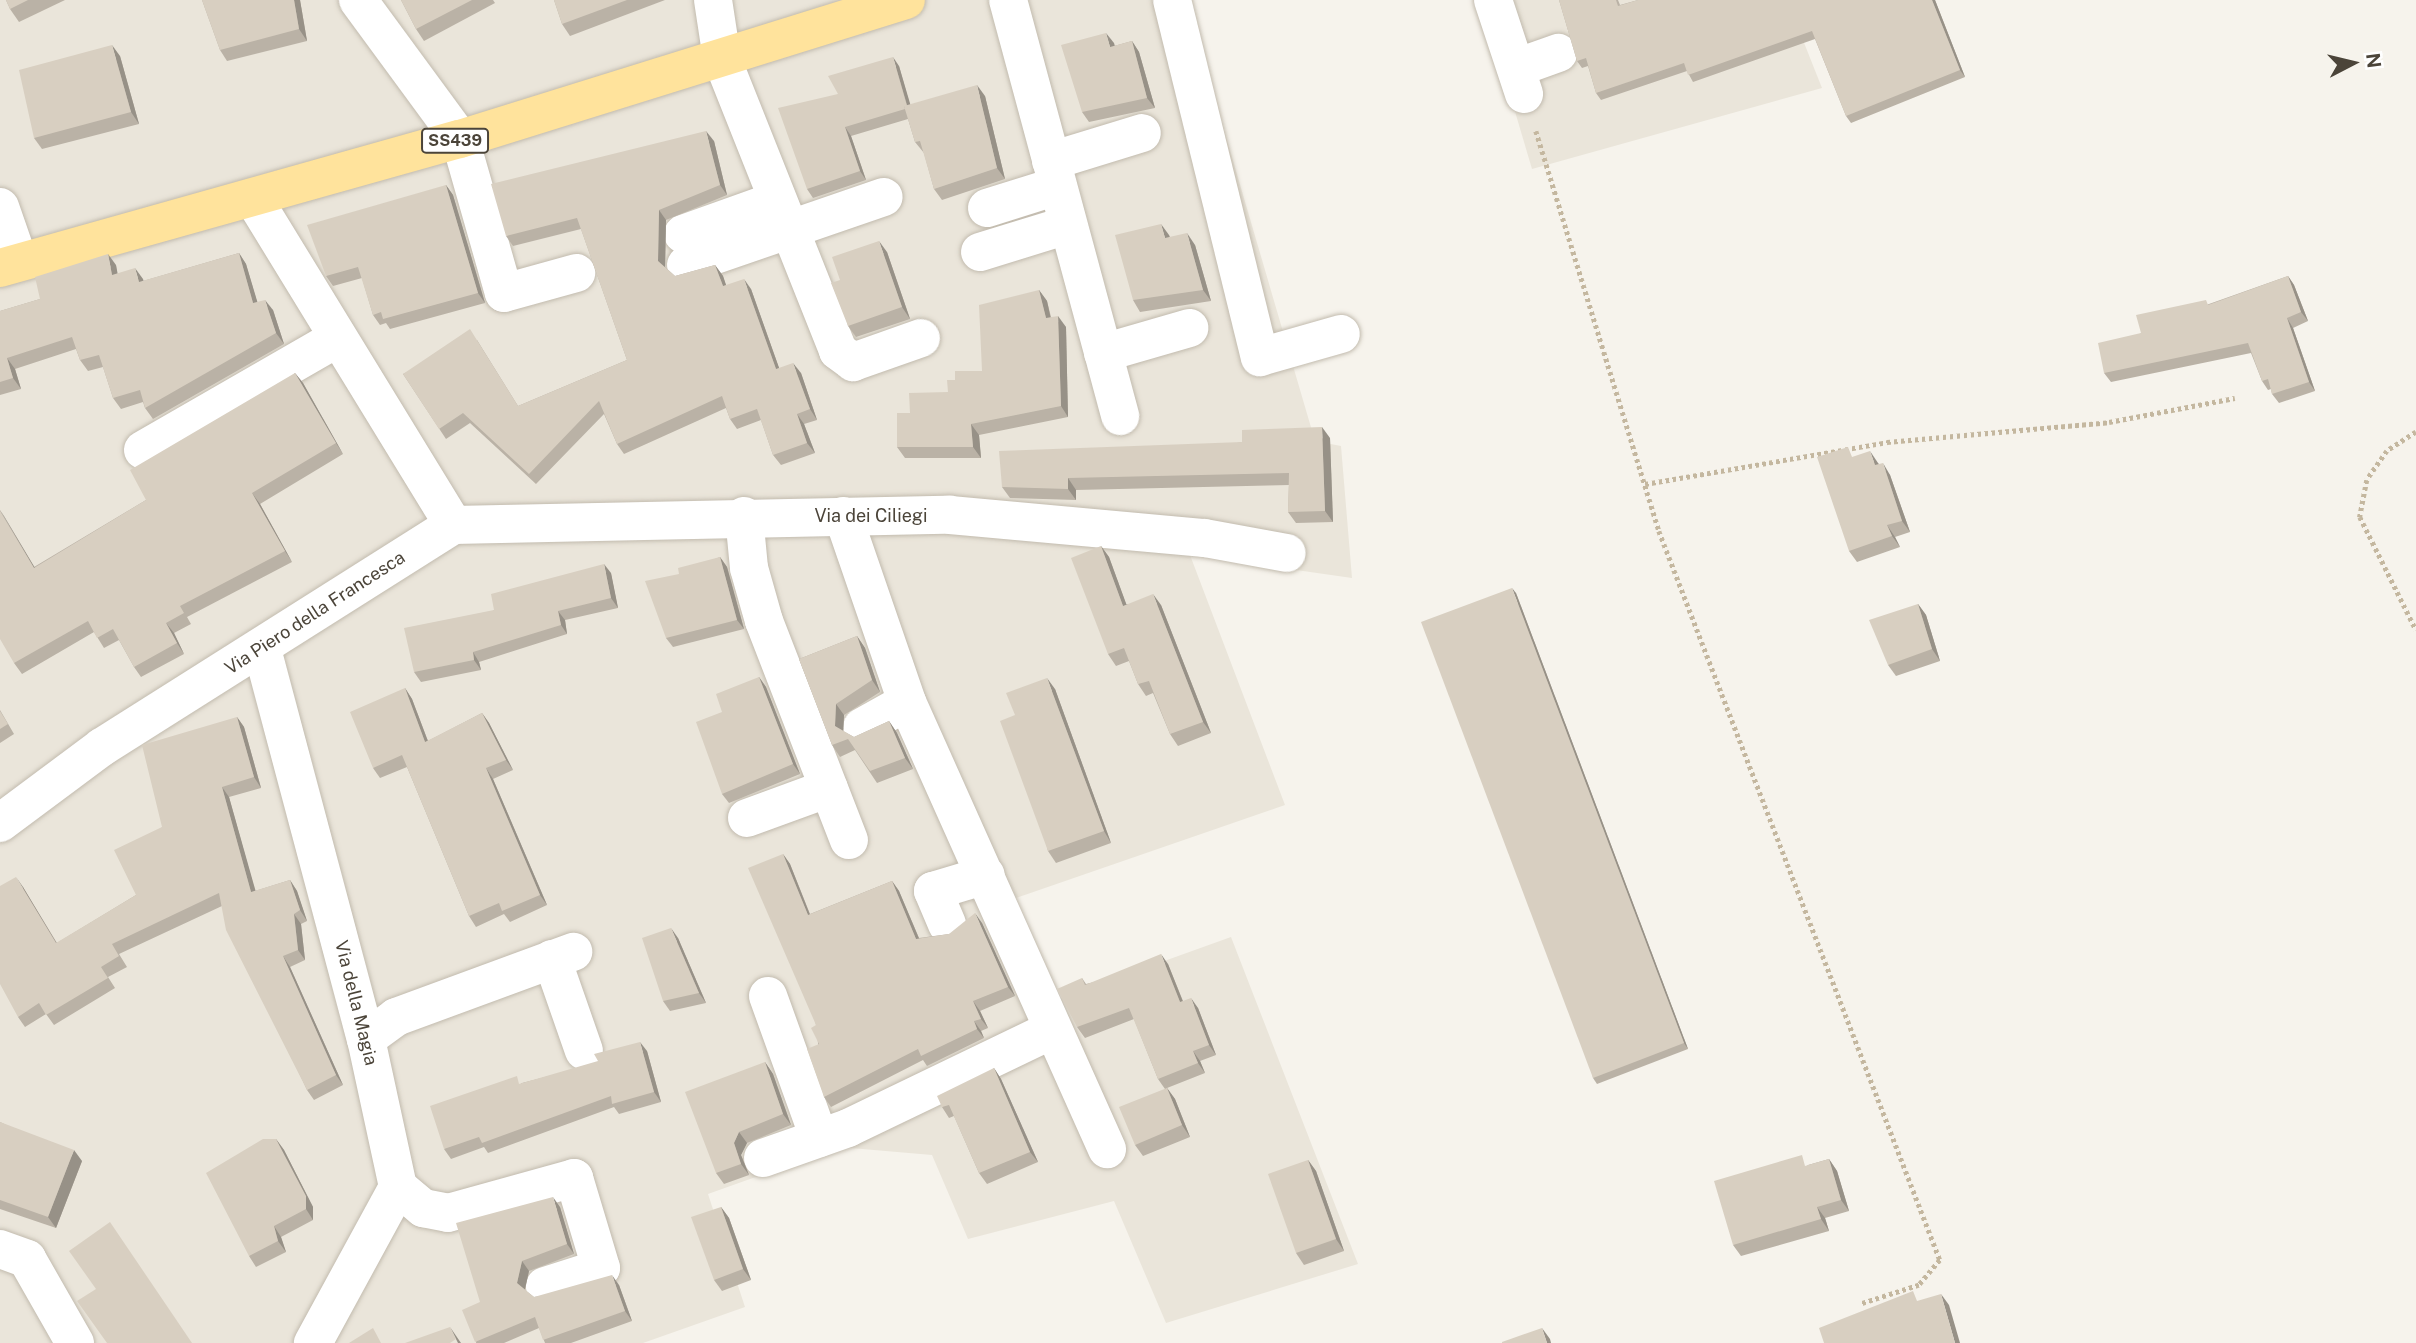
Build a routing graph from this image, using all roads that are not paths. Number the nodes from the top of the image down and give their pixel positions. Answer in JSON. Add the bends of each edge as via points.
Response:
{"nodes":[{"id":1,"x":358,"y":0,"type":"edge"},
{"id":2,"x":713,"y":0,"type":"edge"},
{"id":3,"x":906,"y":0,"type":"edge"},
{"id":4,"x":1008,"y":0,"type":"edge"},
{"id":5,"x":1172,"y":0,"type":"edge"},
{"id":6,"x":1493,"y":0,"type":"edge"},
{"id":7,"x":1558,"y":53,"type":"dead end"},
{"id":8,"x":722,"y":59,"type":"junction"},
{"id":9,"x":1142,"y":133,"type":"dead end"},
{"id":10,"x":460,"y":139,"type":"junction"},
{"id":11,"x":1054,"y":174,"type":"junction"},
{"id":12,"x":884,"y":197,"type":"dead end"},
{"id":13,"x":253,"y":198,"type":"junction"},
{"id":14,"x":0,"y":207,"type":"edge"},
{"id":15,"x":987,"y":208,"type":"dead end"},
{"id":16,"x":782,"y":216,"type":"junction"},
{"id":17,"x":1068,"y":225,"type":"junction"},
{"id":18,"x":684,"y":250,"type":"dead end"},
{"id":19,"x":980,"y":252,"type":"dead end"},
{"id":20,"x":9,"y":265,"type":"edge"},
{"id":21,"x":576,"y":273,"type":"dead end"},
{"id":22,"x":1189,"y":328,"type":"dead end"},
{"id":23,"x":1340,"y":334,"type":"dead end"},
{"id":24,"x":921,"y":338,"type":"dead end"},
{"id":25,"x":336,"y":339,"type":"junction"},
{"id":26,"x":1103,"y":353,"type":"junction"},
{"id":27,"x":1121,"y":416,"type":"dead end"},
{"id":28,"x":144,"y":450,"type":"dead end"},
{"id":29,"x":744,"y":516,"type":"junction"},
{"id":30,"x":843,"y":516,"type":"junction"},
{"id":31,"x":453,"y":525,"type":"junction"},
{"id":32,"x":1287,"y":553,"type":"dead end"},
{"id":33,"x":262,"y":649,"type":"junction"},
{"id":34,"x":907,"y":702,"type":"junction"},
{"id":35,"x":862,"y":727,"type":"dead end"},
{"id":36,"x":829,"y":788,"type":"junction"},
{"id":37,"x":747,"y":818,"type":"dead end"},
{"id":38,"x":0,"y":823,"type":"edge"},
{"id":39,"x":849,"y":840,"type":"dead end"},
{"id":40,"x":986,"y":875,"type":"junction"},
{"id":41,"x":947,"y":924,"type":"dead end"},
{"id":42,"x":768,"y":996,"type":"dead end"},
{"id":43,"x":1050,"y":1031,"type":"junction"},
{"id":44,"x":366,"y":1039,"type":"junction"},
{"id":45,"x":584,"y":1051,"type":"dead end"},
{"id":46,"x":819,"y":1138,"type":"junction"},
{"id":47,"x":1107,"y":1149,"type":"dead end"},
{"id":48,"x":763,"y":1158,"type":"dead end"},
{"id":49,"x":398,"y":1187,"type":"junction"},
{"id":50,"x":0,"y":1249,"type":"edge"},
{"id":51,"x":545,"y":1286,"type":"dead end"},
{"id":52,"x":60,"y":1338,"type":"edge"},
{"id":53,"x":313,"y":1343,"type":"edge"}],
"edges":[{"from":1,"to":10,"type":"street"},
{"from":2,"to":8,"type":"street"},
{"from":3,"to":8,"type":"main road","number":"SS439"},
{"from":4,"to":11,"type":"street"},
{"from":5,"to":23,"type":"street","via":[[1260,357]]},
{"from":6,"to":7,"type":"street","via":[[1520,81]]},
{"from":8,"to":10,"type":"main road","number":"SS439"},
{"from":8,"to":16,"type":"street"},
{"from":9,"to":11,"type":"street"},
{"from":10,"to":13,"type":"main road","number":"SS439"},
{"from":10,"to":21,"type":"street","via":[[503,293]]},
{"from":11,"to":15,"type":"street"},
{"from":11,"to":17,"type":"street"},
{"from":12,"to":16,"type":"street"},
{"from":13,"to":20,"type":"main road","number":"SS439"},
{"from":13,"to":25,"type":"street"},
{"from":14,"to":20,"type":"street"},
{"from":16,"to":18,"type":"street"},
{"from":16,"to":24,"type":"street","via":[[844,360]]},
{"from":17,"to":19,"type":"street"},
{"from":17,"to":26,"type":"street"},
{"from":22,"to":26,"type":"street"},
{"from":25,"to":28,"type":"street"},
{"from":25,"to":31,"type":"street"},
{"from":26,"to":27,"type":"street"},
{"from":29,"to":30,"type":"street","name":"Via dei Ciliegi"},
{"from":29,"to":31,"type":"street","name":"Via dei Ciliegi"},
{"from":29,"to":36,"type":"street","via":[[748,568],[764,621]]},
{"from":30,"to":32,"type":"street","name":"Via dei Ciliegi","via":[[950,515],[1205,538]]},
{"from":30,"to":34,"type":"street"},
{"from":31,"to":33,"type":"street","name":"Via Piero della Francesca","via":[[346,588]]},
{"from":33,"to":38,"type":"street","name":"Via Piero della Francesca","via":[[102,747]]},
{"from":33,"to":44,"type":"street","name":"Via della Magia"},
{"from":34,"to":35,"type":"street"},
{"from":34,"to":40,"type":"street"},
{"from":36,"to":37,"type":"street"},
{"from":36,"to":39,"type":"street"},
{"from":40,"to":41,"type":"street","via":[[933,891]]},
{"from":40,"to":43,"type":"street"},
{"from":42,"to":46,"type":"street"},
{"from":43,"to":46,"type":"street"},
{"from":43,"to":47,"type":"street"},
{"from":44,"to":45,"type":"street","via":[[396,1017],[562,956]]},
{"from":44,"to":49,"type":"street","name":"Via della Magia"},
{"from":46,"to":48,"type":"street"},
{"from":49,"to":51,"type":"street","via":[[423,1208],[449,1213],[574,1178],[601,1268]]},
{"from":49,"to":53,"type":"street"},
{"from":50,"to":52,"type":"street","via":[[27,1259]]}]}
